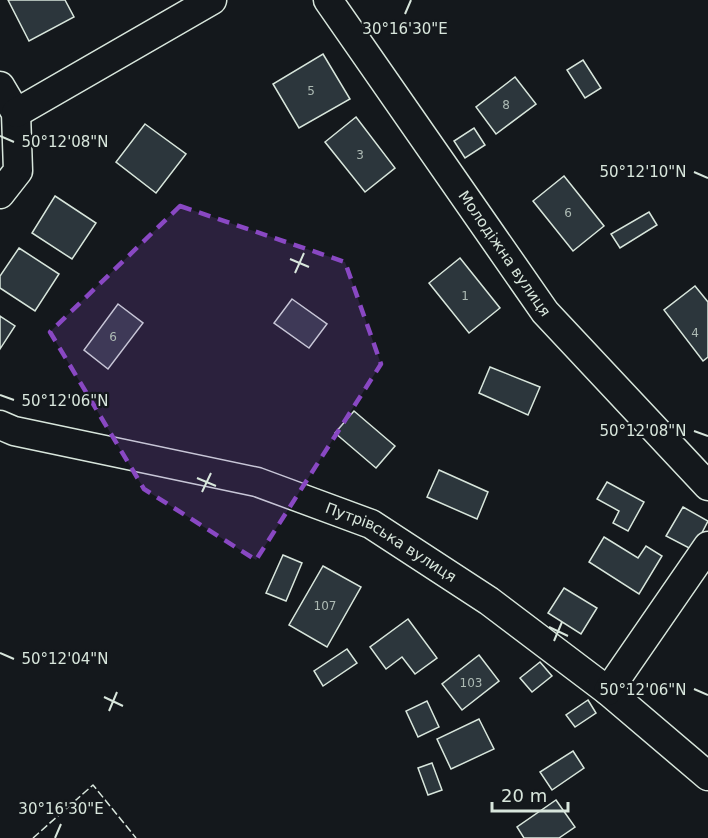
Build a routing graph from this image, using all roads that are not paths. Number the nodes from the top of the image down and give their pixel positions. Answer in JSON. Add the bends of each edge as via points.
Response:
{"nodes":[{"id":1,"x":213,"y":0,"type":"edge"},
{"id":2,"x":328,"y":0,"type":"edge"},
{"id":3,"x":0,"y":86,"type":"edge"},
{"id":4,"x":16,"y":113,"type":"junction"},
{"id":5,"x":0,"y":194,"type":"edge"},
{"id":6,"x":7,"y":428,"type":"edge"},
{"id":7,"x":708,"y":486,"type":"edge"},
{"id":8,"x":708,"y":546,"type":"edge"},
{"id":9,"x":608,"y":691,"type":"junction"},
{"id":10,"x":708,"y":776,"type":"edge"}],
"edges":[{"from":1,"to":4,"type":"street"},
{"from":2,"to":7,"type":"street","name":"Молодіжна вулиця","via":[[545,312]]},
{"from":3,"to":4,"type":"street"},
{"from":4,"to":5,"type":"street","via":[[18,171]]},
{"from":6,"to":9,"type":"street","name":"Путрівська вулиця","via":[[257,483],[371,524],[489,601]]},
{"from":8,"to":9,"type":"street"},
{"from":9,"to":10,"type":"street","name":"Путрівська вулиця"}]}
